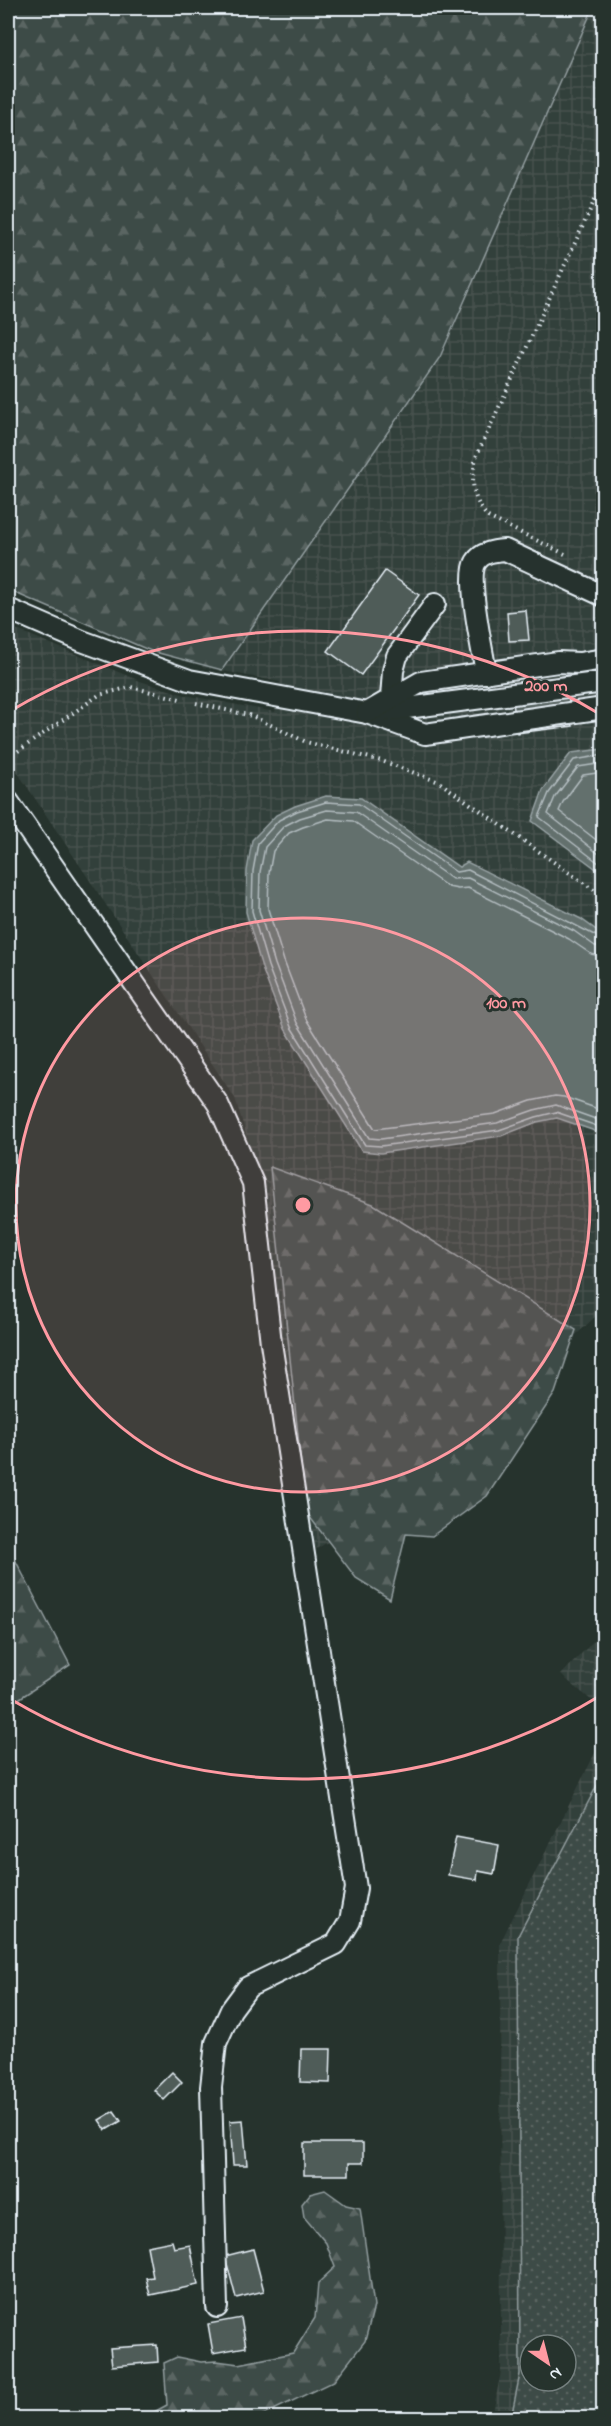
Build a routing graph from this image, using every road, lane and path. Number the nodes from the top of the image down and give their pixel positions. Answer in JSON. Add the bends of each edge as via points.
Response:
{"nodes":[{"id":1,"x":603,"y":180,"type":"edge"},
{"id":2,"x":574,"y":558,"type":"dead end"},
{"id":3,"x":603,"y":596,"type":"edge"},
{"id":4,"x":435,"y":604,"type":"dead end"},
{"id":5,"x":8,"y":609,"type":"edge"},
{"id":6,"x":603,"y":659,"type":"edge"},
{"id":7,"x":486,"y":673,"type":"junction"},
{"id":8,"x":603,"y":682,"type":"edge"},
{"id":9,"x":392,"y":698,"type":"junction"},
{"id":10,"x":603,"y":708,"type":"edge"},
{"id":11,"x":367,"y":713,"type":"junction"},
{"id":12,"x":8,"y":758,"type":"edge"},
{"id":13,"x":8,"y":801,"type":"edge"},
{"id":14,"x":603,"y":897,"type":"edge"},
{"id":15,"x":217,"y":2307,"type":"dead end"}],
"edges":[{"from":1,"to":2,"type":"path","via":[[476,457],[472,474],[478,507],[488,517]]},
{"from":3,"to":7,"type":"street","via":[[504,550],[489,551],[476,562],[472,580]]},
{"from":4,"to":9,"type":"street","via":[[398,656]]},
{"from":5,"to":11,"type":"street","via":[[189,680]]},
{"from":6,"to":7,"type":"street"},
{"from":7,"to":9,"type":"street","via":[[421,682]]},
{"from":8,"to":11,"type":"street"},
{"from":9,"to":11,"type":"street"},
{"from":10,"to":11,"type":"street","via":[[425,734]]},
{"from":12,"to":14,"type":"path","via":[[99,695],[131,687],[252,716],[306,742],[439,782]]},
{"from":13,"to":15,"type":"street","via":[[218,1104],[253,1183],[271,1343],[356,1888],[350,1921],[336,1944],[248,1987],[231,2010],[216,2043],[211,2087]]}]}
